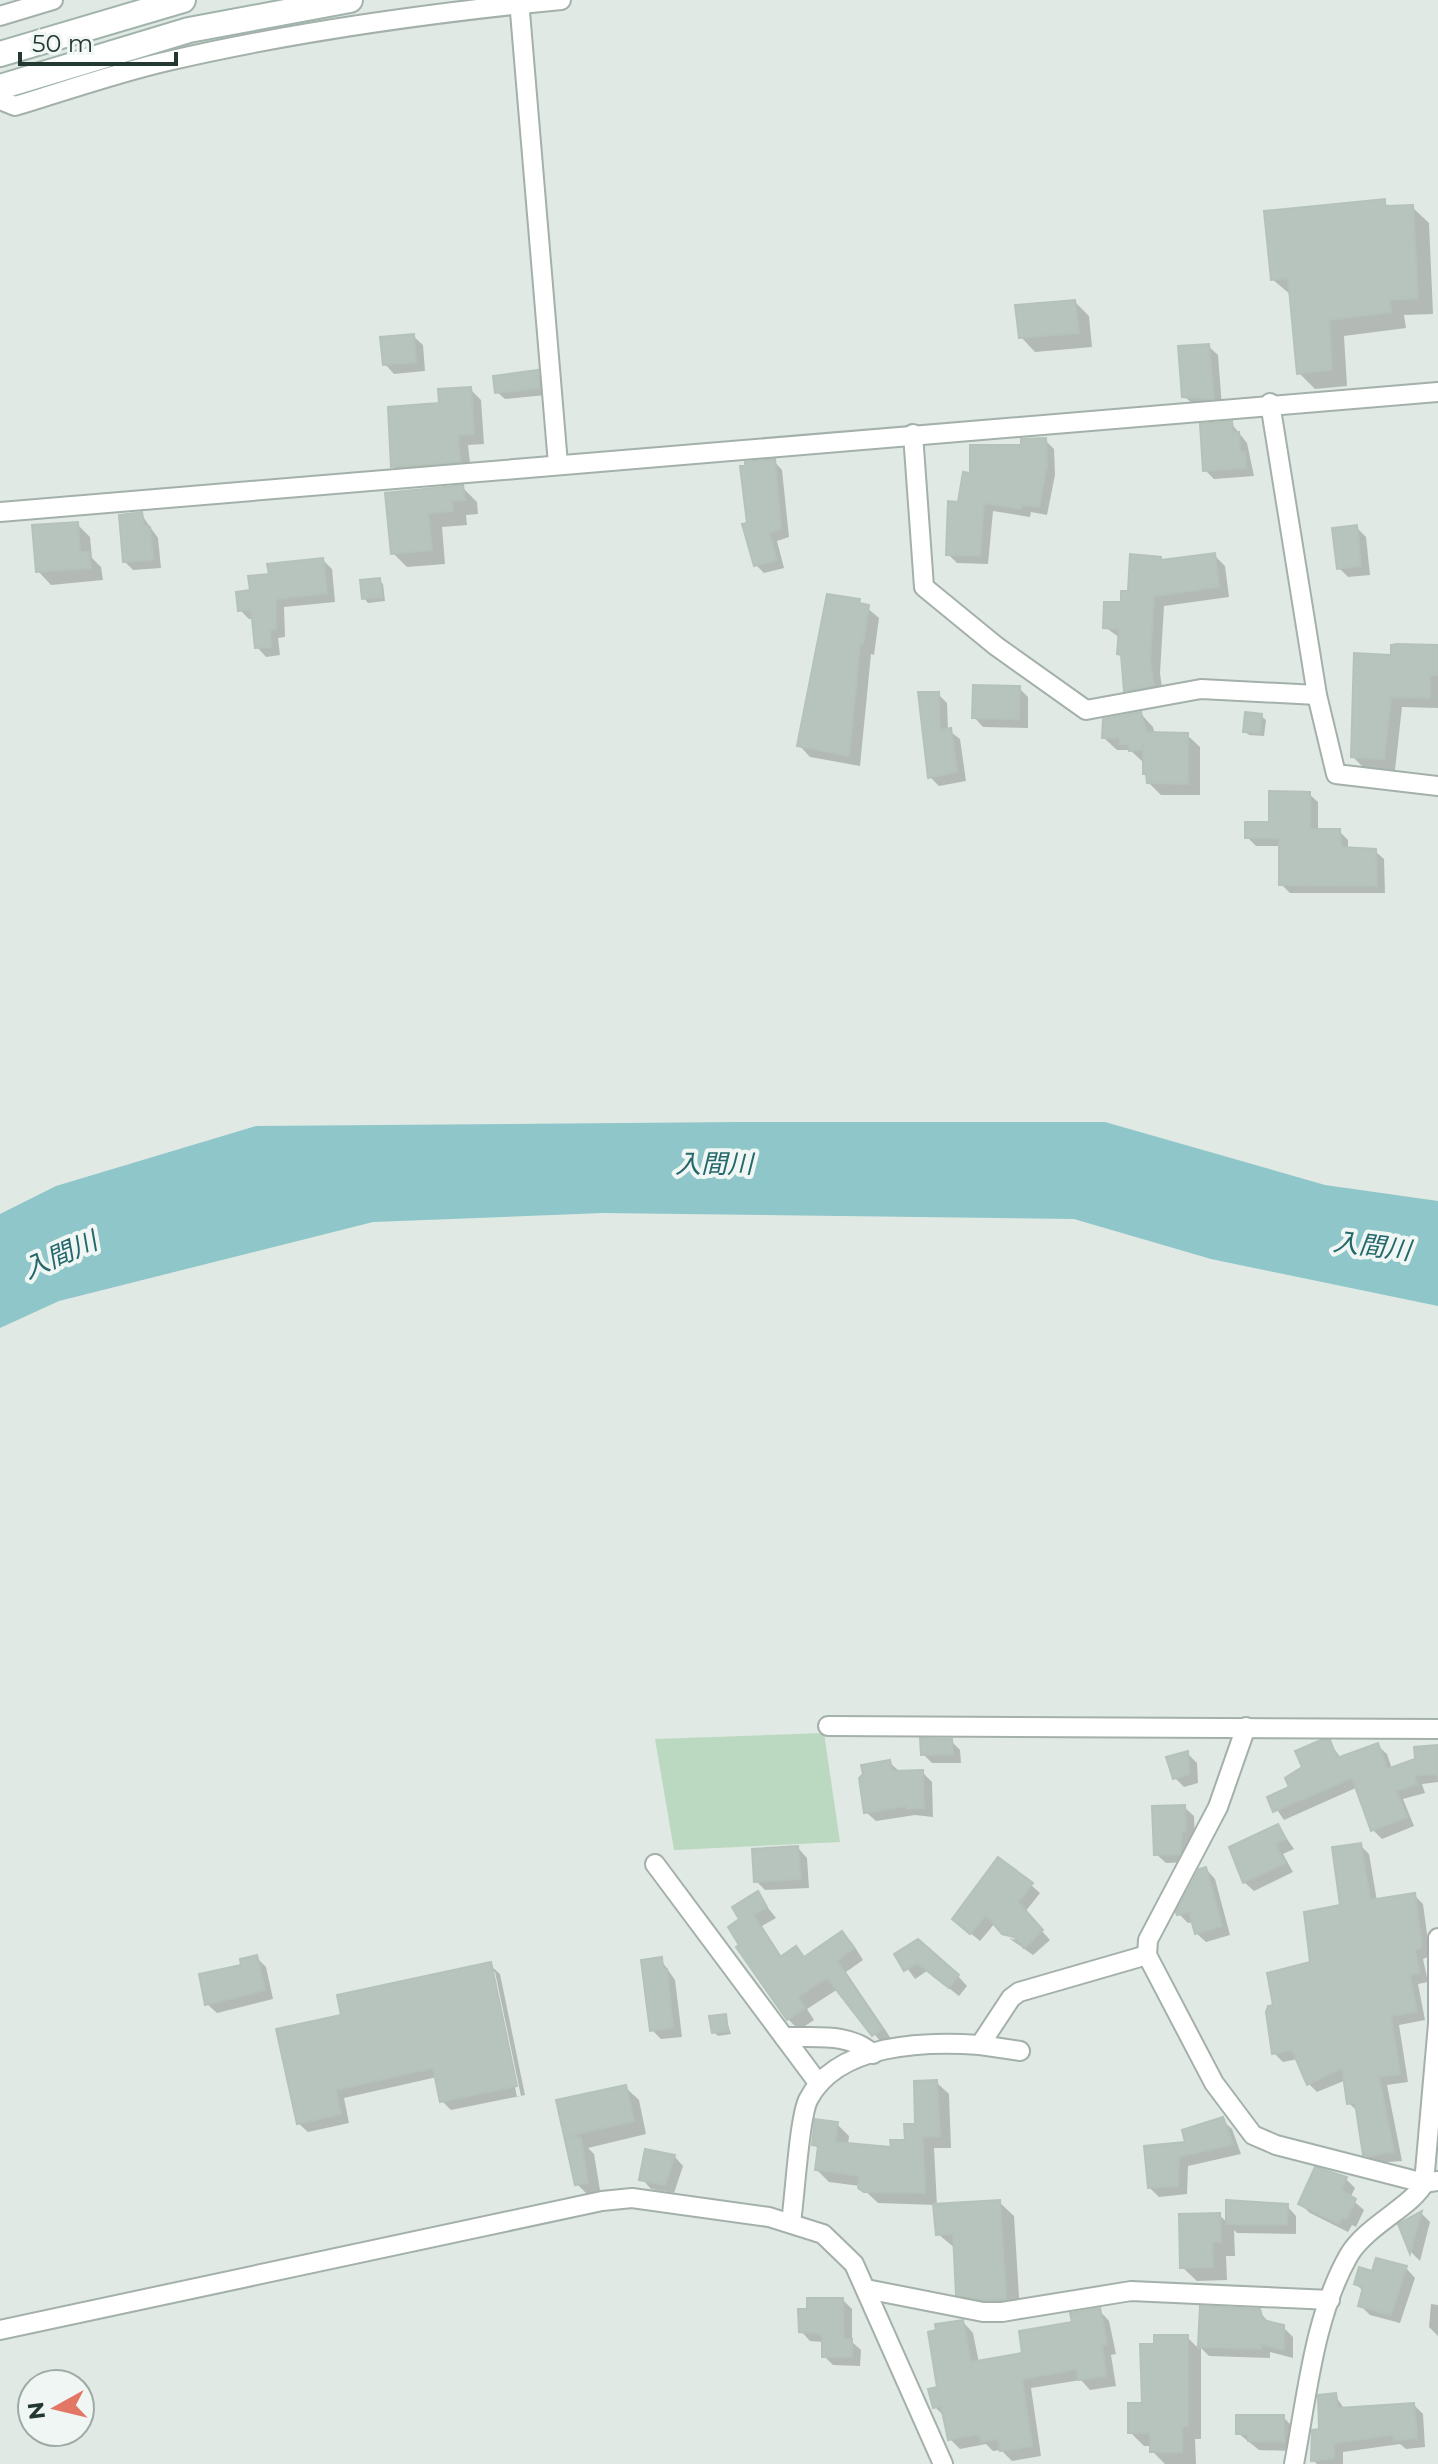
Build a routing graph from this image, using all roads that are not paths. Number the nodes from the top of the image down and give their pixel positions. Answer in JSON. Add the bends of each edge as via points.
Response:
{"nodes":[{"id":1,"x":53,"y":0,"type":"edge"},
{"id":2,"x":183,"y":0,"type":"edge"},
{"id":3,"x":350,"y":0,"type":"edge"},
{"id":4,"x":561,"y":0,"type":"edge"},
{"id":5,"x":519,"y":2,"type":"edge"},
{"id":6,"x":0,"y":16,"type":"edge"},
{"id":7,"x":0,"y":24,"type":"edge"},
{"id":8,"x":4,"y":53,"type":"edge"},
{"id":9,"x":0,"y":88,"type":"edge"},
{"id":10,"x":1438,"y":392,"type":"edge"},
{"id":11,"x":1270,"y":403,"type":"junction"},
{"id":12,"x":913,"y":434,"type":"junction"},
{"id":13,"x":558,"y":464,"type":"junction"},
{"id":14,"x":0,"y":512,"type":"edge"},
{"id":15,"x":1317,"y":695,"type":"junction"},
{"id":16,"x":1438,"y":786,"type":"edge"},
{"id":17,"x":828,"y":1726,"type":"dead end"},
{"id":18,"x":1246,"y":1727,"type":"junction"},
{"id":19,"x":1438,"y":1729,"type":"edge"},
{"id":20,"x":655,"y":1864,"type":"dead end"},
{"id":21,"x":1438,"y":1938,"type":"edge"},
{"id":22,"x":1147,"y":1955,"type":"junction"},
{"id":23,"x":784,"y":2037,"type":"junction"},
{"id":24,"x":980,"y":2045,"type":"junction"},
{"id":25,"x":1020,"y":2051,"type":"dead end"},
{"id":26,"x":873,"y":2054,"type":"junction"},
{"id":27,"x":819,"y":2084,"type":"junction"},
{"id":28,"x":1431,"y":2182,"type":"edge"},
{"id":29,"x":791,"y":2222,"type":"junction"},
{"id":30,"x":866,"y":2289,"type":"junction"},
{"id":31,"x":1330,"y":2300,"type":"junction"},
{"id":32,"x":0,"y":2330,"type":"edge"},
{"id":33,"x":943,"y":2464,"type":"edge"},
{"id":34,"x":1294,"y":2464,"type":"edge"}],
"edges":[{"from":1,"to":6,"type":"street"},
{"from":2,"to":8,"type":"main road"},
{"from":3,"to":9,"type":"main road","via":[[189,30]]},
{"from":4,"to":5,"type":"street"},
{"from":5,"to":9,"type":"street","via":[[193,56],[15,106],[5,102]]},
{"from":5,"to":13,"type":"street"},
{"from":7,"to":8,"type":"street"},
{"from":10,"to":11,"type":"street"},
{"from":11,"to":12,"type":"street"},
{"from":11,"to":15,"type":"street"},
{"from":12,"to":13,"type":"street"},
{"from":12,"to":15,"type":"street","via":[[924,587],[1086,710],[1201,689]]},
{"from":13,"to":14,"type":"street"},
{"from":15,"to":16,"type":"street","via":[[1336,774]]},
{"from":17,"to":18,"type":"street"},
{"from":18,"to":19,"type":"street"},
{"from":18,"to":22,"type":"street","via":[[1218,1807],[1168,1898],[1148,1940]]},
{"from":20,"to":23,"type":"street"},
{"from":21,"to":28,"type":"street"},
{"from":22,"to":24,"type":"street","via":[[1019,1992]]},
{"from":22,"to":28,"type":"street","via":[[1214,2083],[1253,2135]]},
{"from":23,"to":26,"type":"street","via":[[848,2038]]},
{"from":23,"to":27,"type":"street"},
{"from":24,"to":25,"type":"street"},
{"from":24,"to":26,"type":"street","via":[[918,2044]]},
{"from":26,"to":27,"type":"street"},
{"from":27,"to":29,"type":"street","via":[[807,2103]]},
{"from":28,"to":31,"type":"street","via":[[1368,2229],[1349,2255]]},
{"from":29,"to":30,"type":"street","via":[[823,2234],[854,2264]]},
{"from":29,"to":32,"type":"street","via":[[632,2198],[602,2201]]},
{"from":30,"to":31,"type":"street","via":[[983,2312],[1131,2291]]},
{"from":30,"to":33,"type":"street"},
{"from":31,"to":34,"type":"street"}]}
